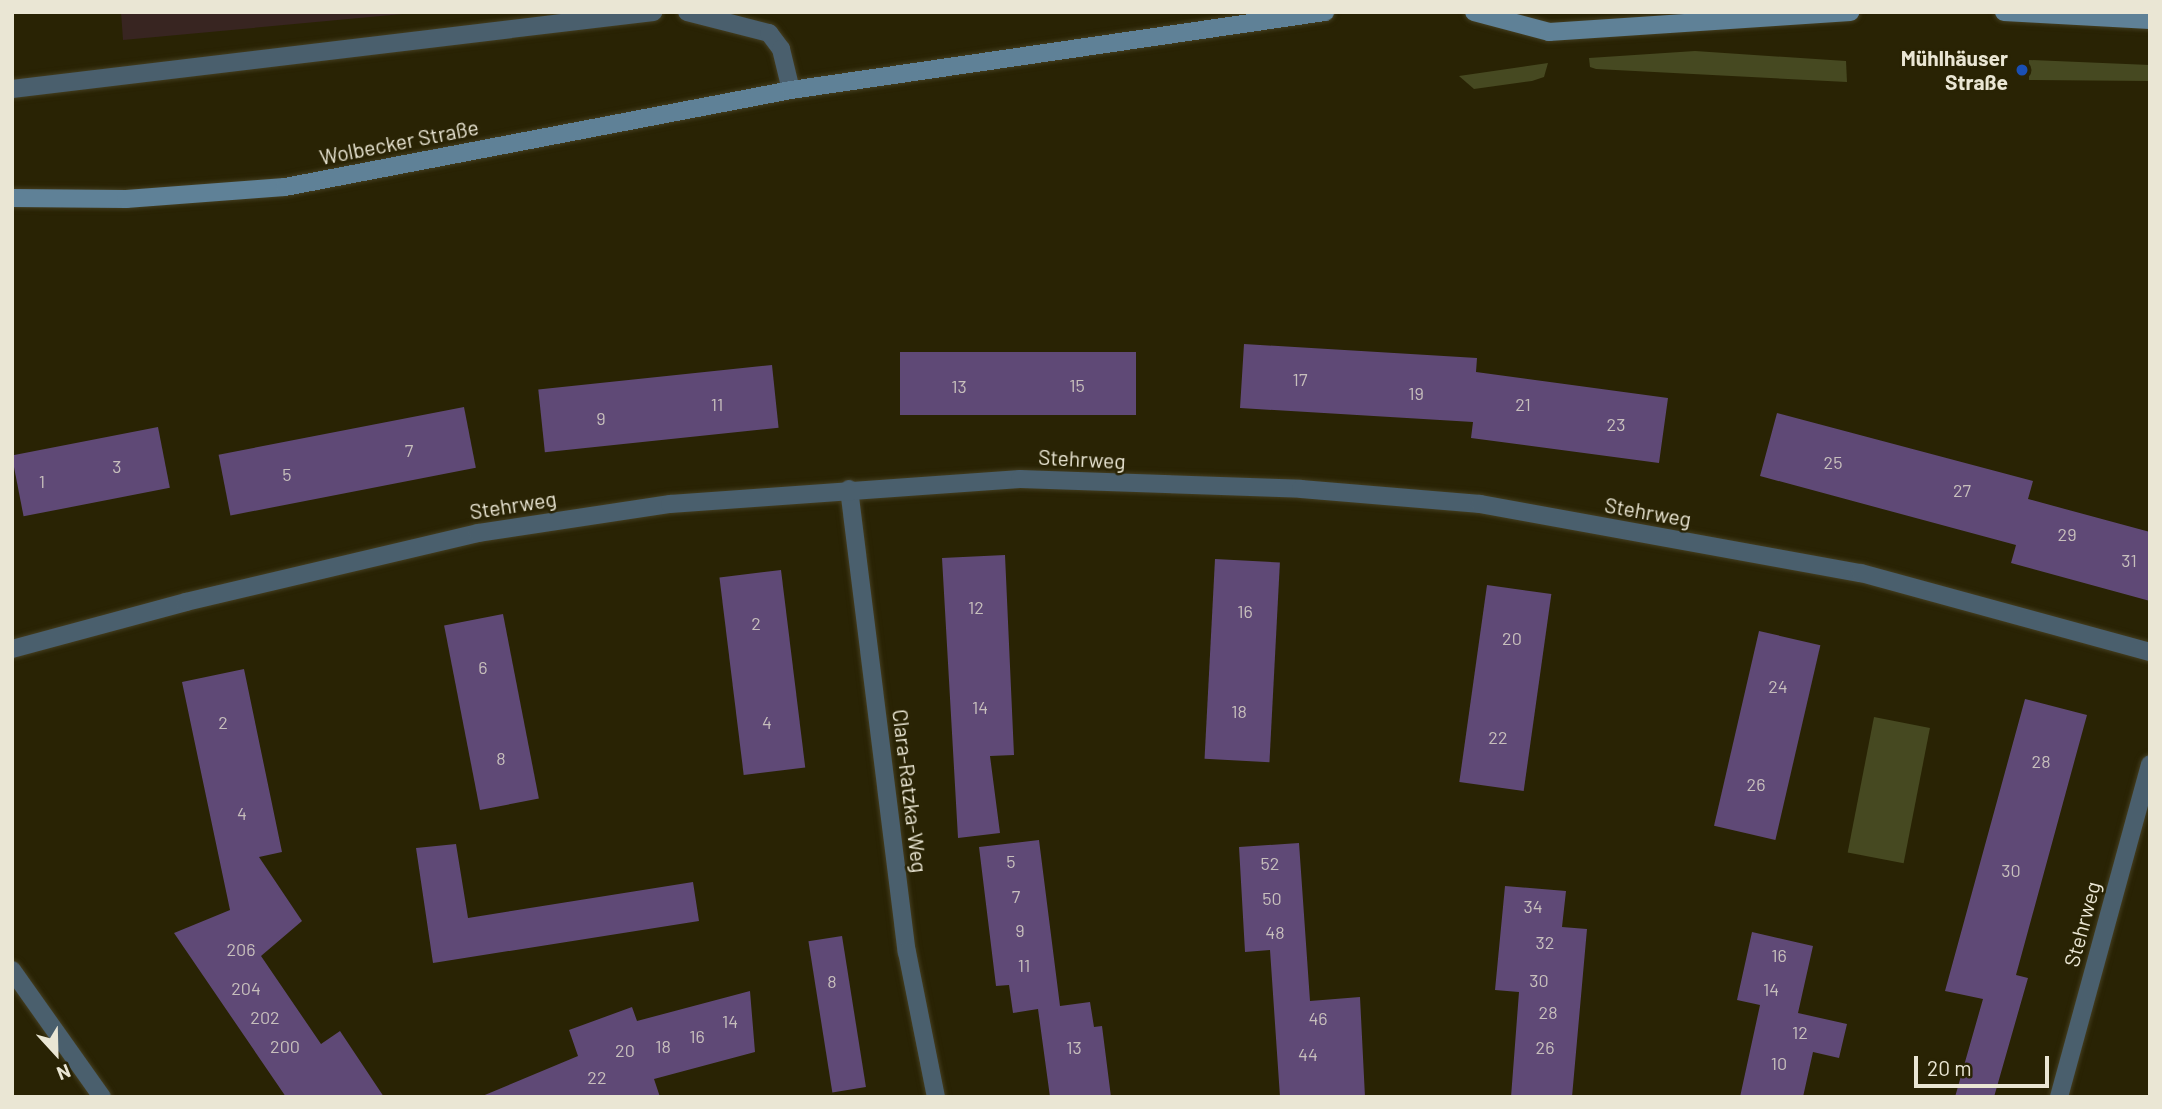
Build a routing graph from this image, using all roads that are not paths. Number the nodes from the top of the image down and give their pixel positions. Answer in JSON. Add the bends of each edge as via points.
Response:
{"nodes":[{"id":1,"x":653,"y":12,"type":"edge"},
{"id":2,"x":687,"y":12,"type":"edge"},
{"id":3,"x":1325,"y":12,"type":"edge"},
{"id":4,"x":1474,"y":12,"type":"edge"},
{"id":5,"x":1850,"y":12,"type":"edge"},
{"id":6,"x":2004,"y":12,"type":"edge"},
{"id":7,"x":2150,"y":20,"type":"edge"},
{"id":8,"x":12,"y":89,"type":"edge"},
{"id":9,"x":791,"y":90,"type":"junction"},
{"id":10,"x":12,"y":198,"type":"edge"},
{"id":11,"x":849,"y":489,"type":"junction"},
{"id":12,"x":12,"y":649,"type":"edge"},
{"id":13,"x":2150,"y":652,"type":"edge"},
{"id":14,"x":2150,"y":764,"type":"edge"},
{"id":15,"x":12,"y":970,"type":"edge"},
{"id":16,"x":102,"y":1097,"type":"edge"},
{"id":17,"x":936,"y":1097,"type":"edge"},
{"id":18,"x":2059,"y":1097,"type":"edge"}],
"edges":[{"from":1,"to":8,"type":"street"},
{"from":2,"to":9,"type":"street","via":[[769,33],[781,49]]},
{"from":3,"to":9,"type":"main road","name":"Wolbecker Straße"},
{"from":4,"to":5,"type":"main road","via":[[1549,32]]},
{"from":6,"to":7,"type":"main road"},
{"from":9,"to":10,"type":"main road","name":"Wolbecker Straße","via":[[285,187],[126,200]]},
{"from":11,"to":12,"type":"street","name":"Stehrweg","via":[[670,504],[478,533],[186,602]]},
{"from":11,"to":13,"type":"street","name":"Stehrweg","via":[[1020,480],[1301,489],[1480,504],[1860,573]]},
{"from":11,"to":17,"type":"street","name":"Clara-Ratzka-Weg","via":[[907,952]]},
{"from":14,"to":18,"type":"street","name":"Stehrweg"},
{"from":15,"to":16,"type":"street"}]}
